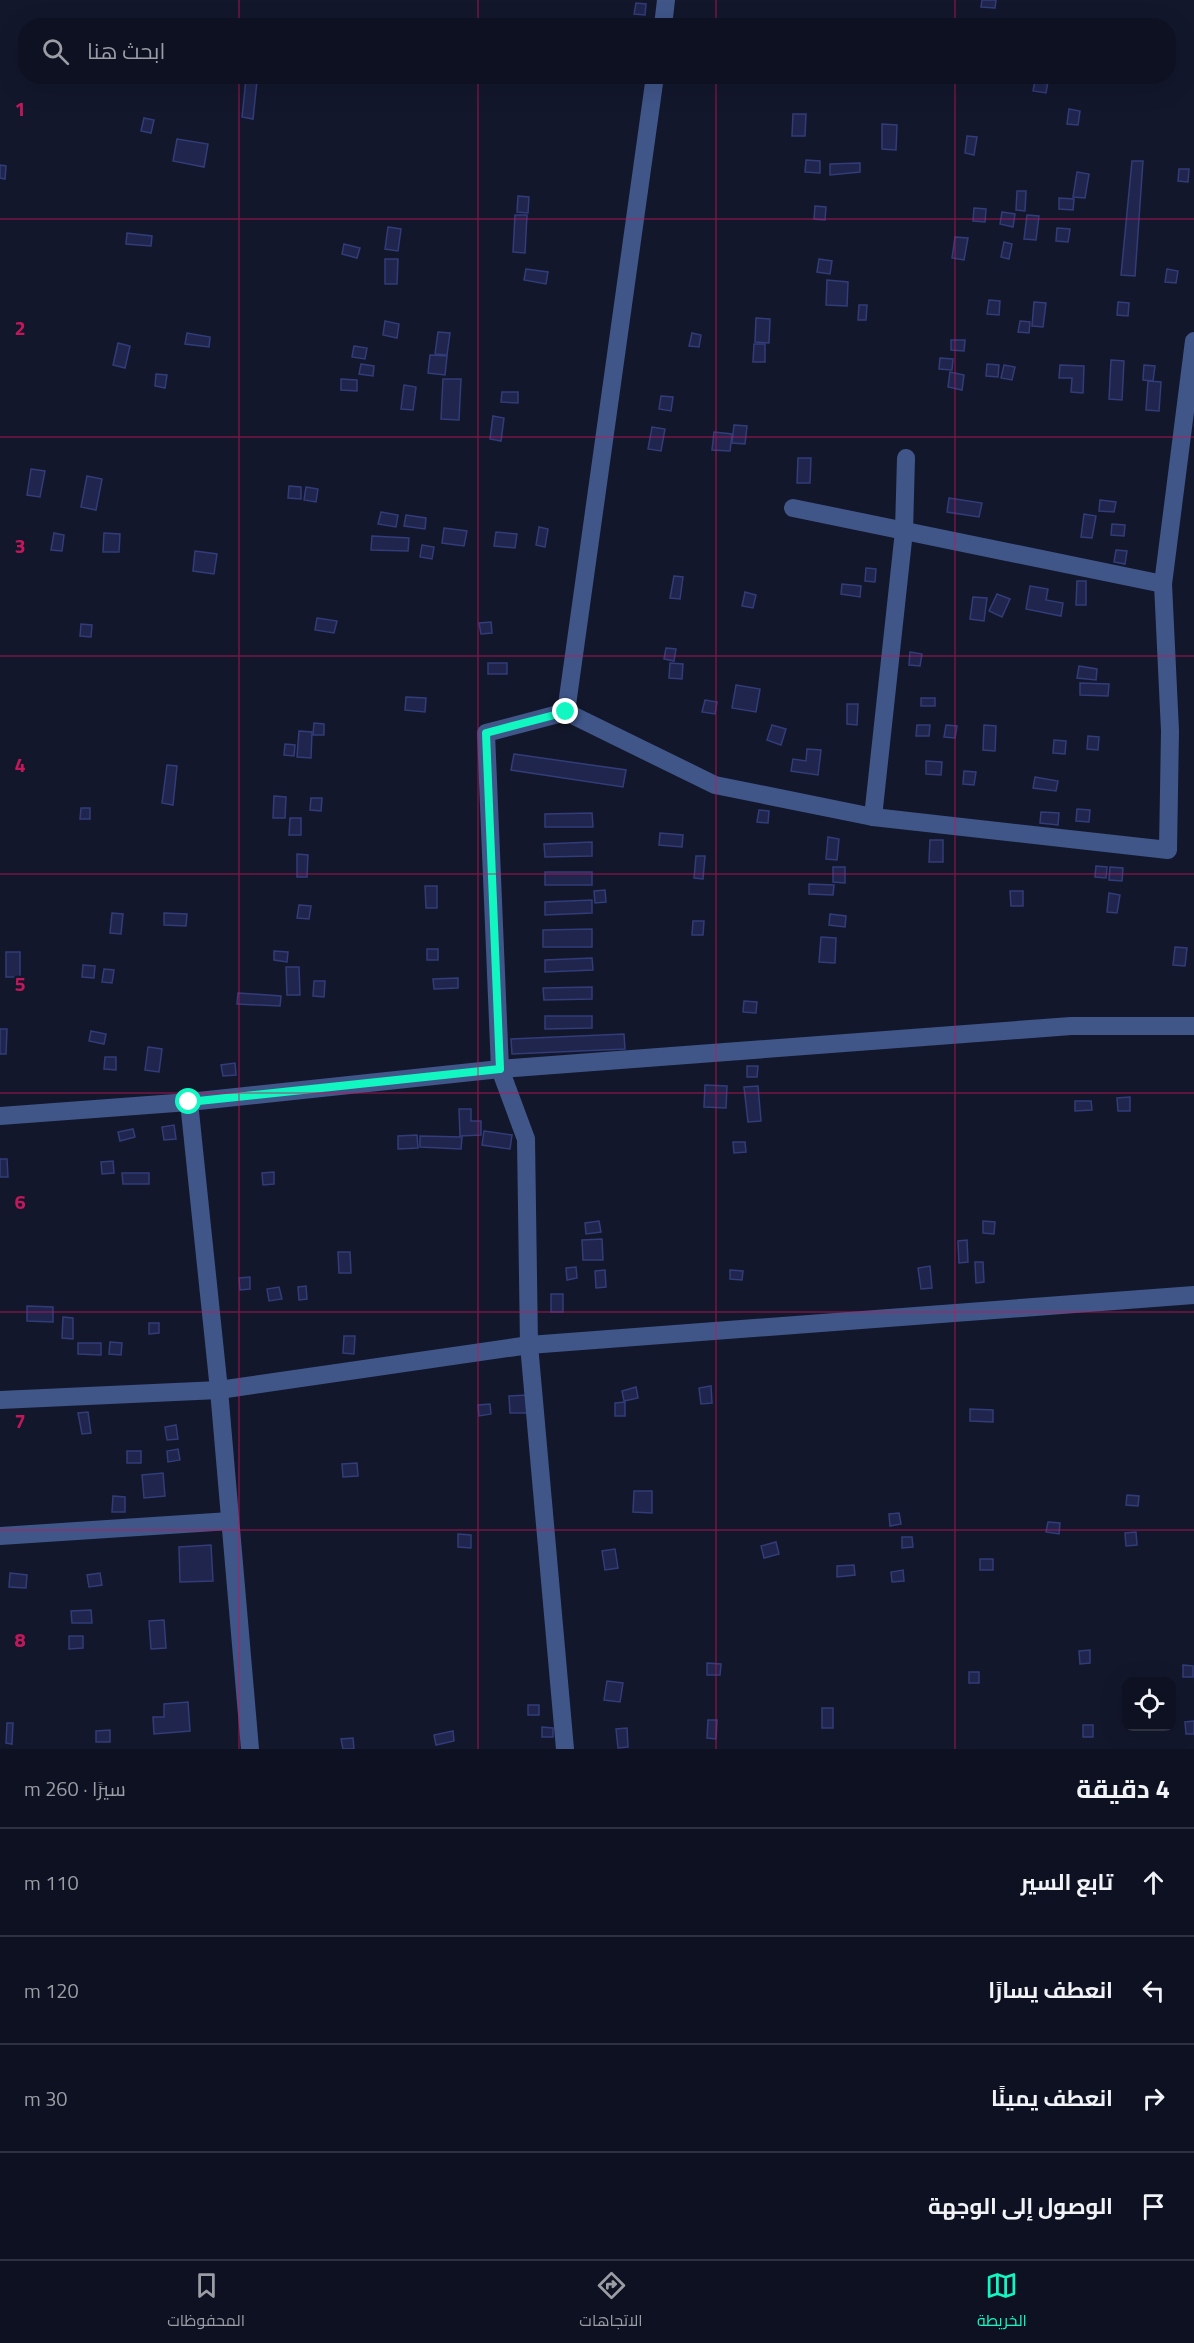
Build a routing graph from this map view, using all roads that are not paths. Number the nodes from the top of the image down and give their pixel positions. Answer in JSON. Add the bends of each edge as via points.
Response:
{"nodes":[{"id":1,"x":666,"y":0,"type":"edge"},
{"id":2,"x":664,"y":18,"type":"edge"},
{"id":3,"x":654,"y":84,"type":"edge"},
{"id":4,"x":1194,"y":342,"type":"edge"},
{"id":5,"x":906,"y":458,"type":"dead end"},
{"id":6,"x":793,"y":508,"type":"dead end"},
{"id":7,"x":904,"y":531,"type":"junction"},
{"id":8,"x":1163,"y":584,"type":"junction"},
{"id":9,"x":566,"y":712,"type":"junction"},
{"id":10,"x":873,"y":817,"type":"junction"},
{"id":11,"x":1194,"y":1026,"type":"edge"},
{"id":12,"x":500,"y":1069,"type":"junction"},
{"id":13,"x":189,"y":1102,"type":"junction"},
{"id":14,"x":0,"y":1116,"type":"edge"},
{"id":15,"x":1194,"y":1295,"type":"edge"},
{"id":16,"x":529,"y":1345,"type":"junction"},
{"id":17,"x":219,"y":1390,"type":"junction"},
{"id":18,"x":0,"y":1400,"type":"edge"},
{"id":19,"x":231,"y":1521,"type":"junction"},
{"id":20,"x":0,"y":1536,"type":"edge"},
{"id":21,"x":250,"y":1749,"type":"edge"},
{"id":22,"x":565,"y":1749,"type":"edge"}],
"edges":[{"from":1,"to":2,"type":"street"},
{"from":3,"to":9,"type":"street"},
{"from":4,"to":8,"type":"street"},
{"from":5,"to":7,"type":"street"},
{"from":6,"to":7,"type":"street"},
{"from":7,"to":8,"type":"street"},
{"from":7,"to":10,"type":"street"},
{"from":8,"to":10,"type":"street","via":[[1170,731],[1168,850]]},
{"from":9,"to":10,"type":"street","via":[[715,785]]},
{"from":9,"to":12,"type":"street","via":[[486,733]]},
{"from":11,"to":12,"type":"street","via":[[1071,1026]]},
{"from":12,"to":13,"type":"street"},
{"from":12,"to":16,"type":"street","via":[[526,1139]]},
{"from":13,"to":14,"type":"street"},
{"from":13,"to":17,"type":"street"},
{"from":15,"to":16,"type":"street"},
{"from":16,"to":17,"type":"street"},
{"from":16,"to":22,"type":"street"},
{"from":17,"to":18,"type":"street"},
{"from":17,"to":19,"type":"street"},
{"from":19,"to":20,"type":"street"},
{"from":19,"to":21,"type":"street"}]}
